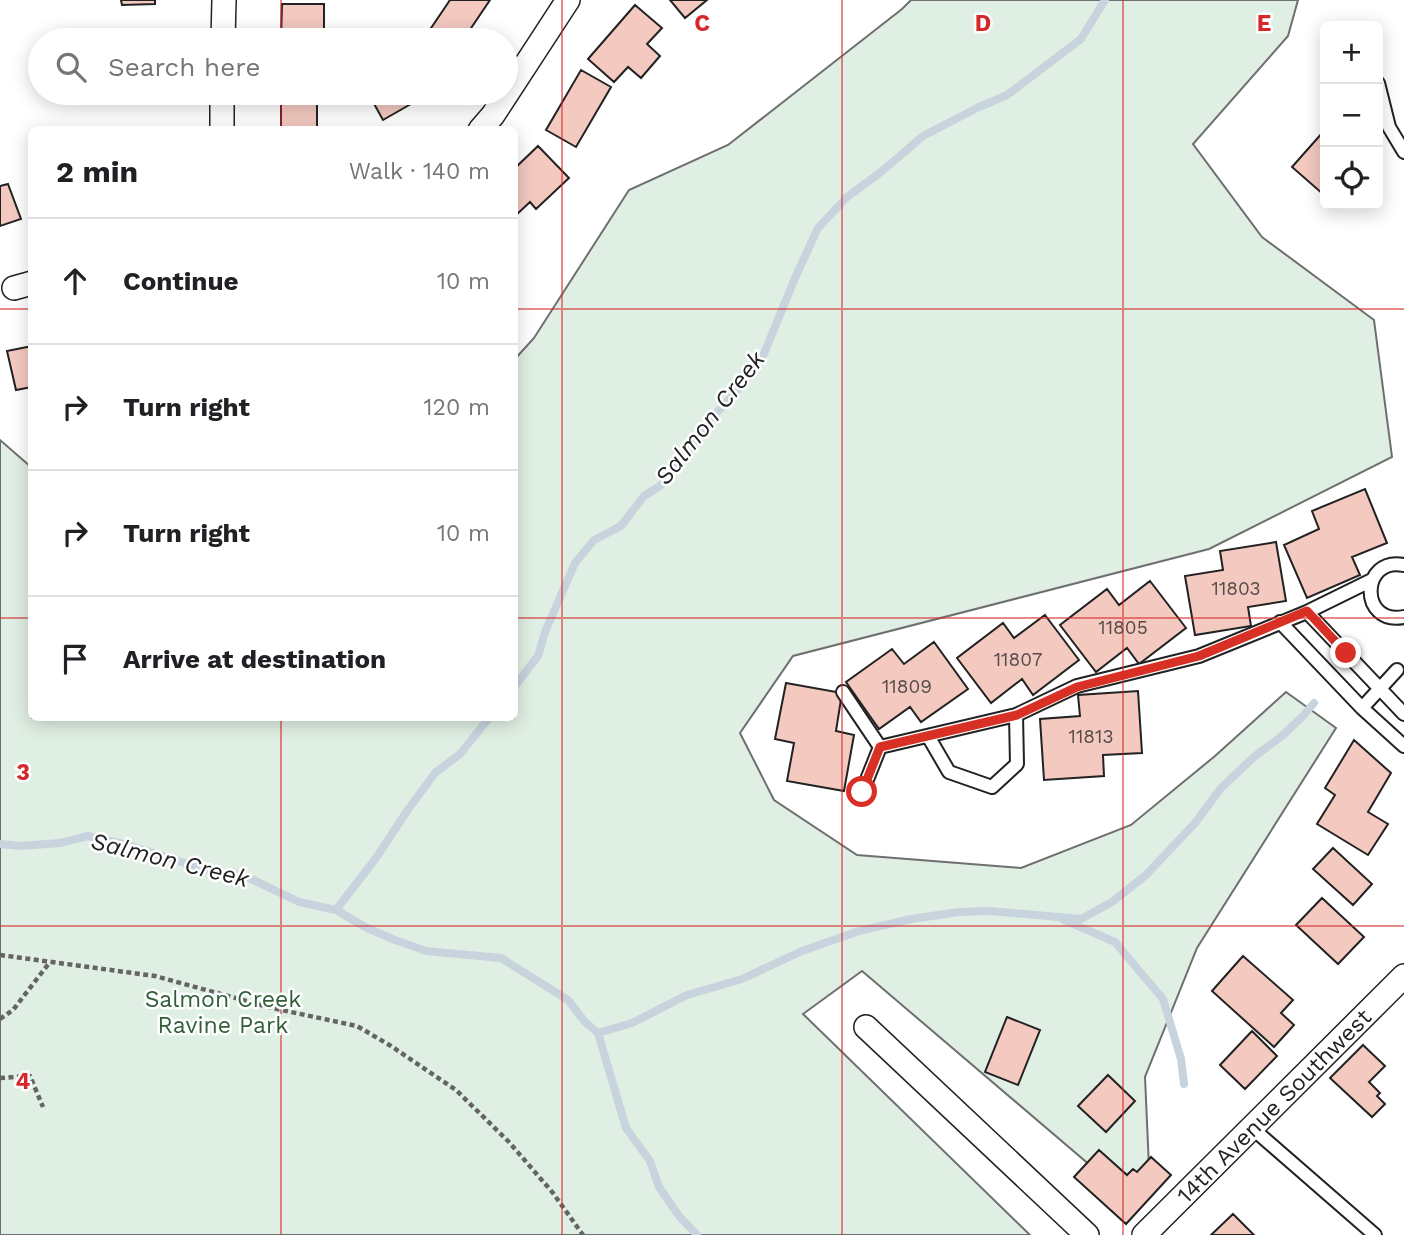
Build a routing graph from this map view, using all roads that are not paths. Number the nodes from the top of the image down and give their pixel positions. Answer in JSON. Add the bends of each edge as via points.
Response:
{"nodes":[{"id":1,"x":224,"y":0,"type":"edge"},
{"id":2,"x":568,"y":0,"type":"edge"},
{"id":3,"x":223,"y":28,"type":"edge"},
{"id":4,"x":518,"y":77,"type":"edge"},
{"id":5,"x":1378,"y":84,"type":"edge"},
{"id":6,"x":222,"y":105,"type":"edge"},
{"id":7,"x":500,"y":105,"type":"edge"},
{"id":8,"x":222,"y":126,"type":"edge"},
{"id":9,"x":483,"y":126,"type":"edge"},
{"id":10,"x":1404,"y":152,"type":"edge"},
{"id":11,"x":1404,"y":565,"type":"edge"},
{"id":12,"x":1372,"y":580,"type":"junction"},
{"id":13,"x":1307,"y":611,"type":"junction"},
{"id":14,"x":1404,"y":617,"type":"edge"},
{"id":15,"x":1280,"y":622,"type":"junction"},
{"id":16,"x":1397,"y":670,"type":"dead end"},
{"id":17,"x":1380,"y":689,"type":"junction"},
{"id":18,"x":843,"y":692,"type":"dead end"},
{"id":19,"x":1362,"y":708,"type":"junction"},
{"id":20,"x":1404,"y":714,"type":"edge"},
{"id":21,"x":1017,"y":715,"type":"junction"},
{"id":22,"x":928,"y":736,"type":"junction"},
{"id":23,"x":1404,"y":746,"type":"edge"},
{"id":24,"x":880,"y":747,"type":"junction"},
{"id":25,"x":862,"y":792,"type":"dead end"},
{"id":26,"x":1404,"y":976,"type":"edge"},
{"id":27,"x":866,"y":1027,"type":"dead end"},
{"id":28,"x":1252,"y":1128,"type":"junction"},
{"id":29,"x":1087,"y":1235,"type":"edge"},
{"id":30,"x":1144,"y":1235,"type":"edge"},
{"id":31,"x":1375,"y":1235,"type":"edge"}],
"edges":[{"from":1,"to":3,"type":"street"},
{"from":2,"to":4,"type":"street"},
{"from":5,"to":10,"type":"lane","via":[[1389,127]]},
{"from":6,"to":8,"type":"street"},
{"from":7,"to":9,"type":"street"},
{"from":11,"to":12,"type":"lane","via":[[1382,568]]},
{"from":12,"to":13,"type":"lane"},
{"from":12,"to":14,"type":"lane","via":[[1375,608],[1391,618]]},
{"from":13,"to":15,"type":"lane"},
{"from":13,"to":17,"type":"lane"},
{"from":15,"to":19,"type":"lane"},
{"from":15,"to":21,"type":"lane","via":[[1199,656],[1077,687]]},
{"from":16,"to":17,"type":"lane"},
{"from":17,"to":19,"type":"lane"},
{"from":17,"to":20,"type":"lane"},
{"from":18,"to":24,"type":"lane"},
{"from":19,"to":23,"type":"lane"},
{"from":21,"to":22,"type":"lane"},
{"from":21,"to":22,"type":"lane","via":[[1017,764],[992,788],[949,772]]},
{"from":22,"to":24,"type":"lane"},
{"from":24,"to":25,"type":"lane"},
{"from":26,"to":28,"type":"street","name":"14th Avenue Southwest"},
{"from":27,"to":29,"type":"street"},
{"from":28,"to":30,"type":"street","name":"14th Avenue Southwest"},
{"from":28,"to":31,"type":"lane"}]}
